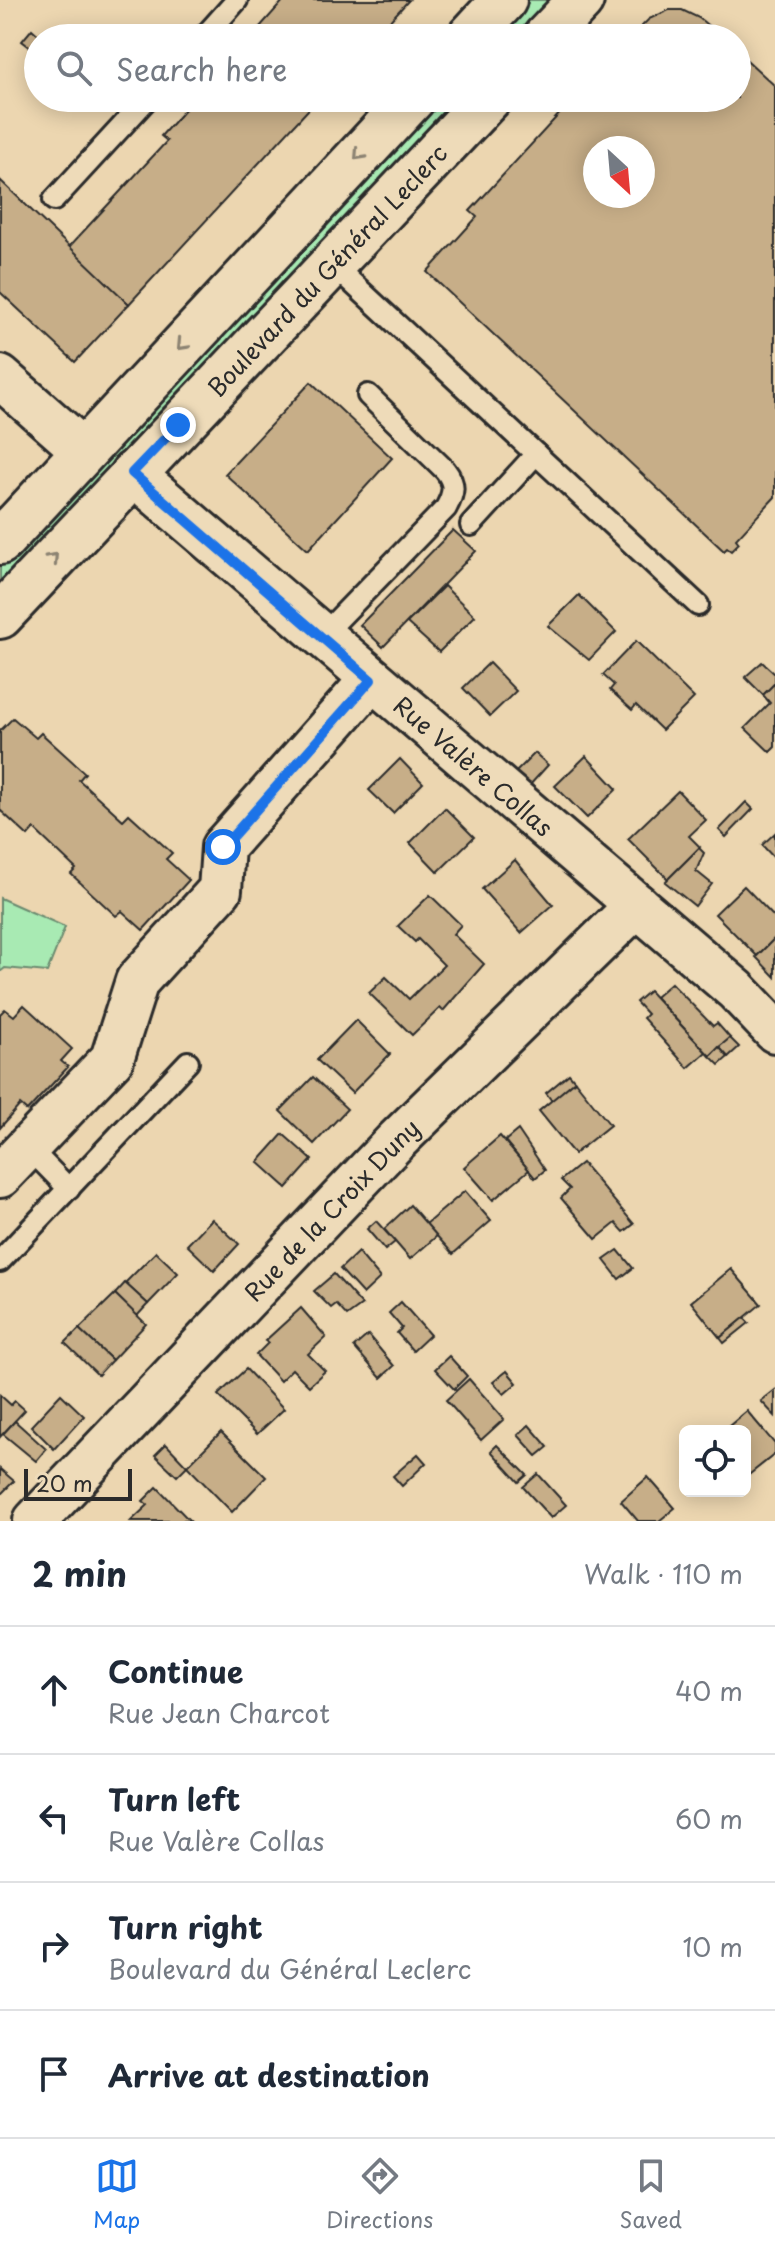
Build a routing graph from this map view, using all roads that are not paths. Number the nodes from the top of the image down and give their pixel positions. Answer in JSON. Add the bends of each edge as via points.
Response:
{"nodes":[{"id":1,"x":237,"y":0,"type":"edge"},
{"id":2,"x":504,"y":0,"type":"edge"},
{"id":3,"x":581,"y":0,"type":"edge"},
{"id":4,"x":216,"y":24,"type":"edge"},
{"id":5,"x":482,"y":24,"type":"edge"},
{"id":6,"x":558,"y":24,"type":"edge"},
{"id":7,"x":135,"y":112,"type":"edge"},
{"id":8,"x":400,"y":112,"type":"edge"},
{"id":9,"x":476,"y":112,"type":"edge"},
{"id":10,"x":54,"y":200,"type":"dead end"},
{"id":11,"x":331,"y":263,"type":"junction"},
{"id":12,"x":0,"y":377,"type":"edge"},
{"id":13,"x":368,"y":395,"type":"dead end"},
{"id":14,"x":84,"y":451,"type":"junction"},
{"id":15,"x":536,"y":454,"type":"junction"},
{"id":16,"x":132,"y":473,"type":"junction"},
{"id":17,"x":471,"y":525,"type":"dead end"},
{"id":18,"x":0,"y":542,"type":"edge"},
{"id":19,"x":698,"y":605,"type":"dead end"},
{"id":20,"x":0,"y":616,"type":"edge"},
{"id":21,"x":321,"y":637,"type":"junction"},
{"id":22,"x":371,"y":680,"type":"junction"},
{"id":23,"x":637,"y":905,"type":"junction"},
{"id":24,"x":775,"y":1031,"type":"edge"},
{"id":25,"x":188,"y":1062,"type":"dead end"},
{"id":26,"x":14,"y":1161,"type":"edge"},
{"id":27,"x":69,"y":1189,"type":"junction"},
{"id":28,"x":0,"y":1261,"type":"edge"},
{"id":29,"x":35,"y":1521,"type":"edge"}],
"edges":[{"from":1,"to":4,"type":"lane"},
{"from":2,"to":5,"type":"street"},
{"from":3,"to":6,"type":"street"},
{"from":7,"to":10,"type":"lane"},
{"from":8,"to":14,"type":"street","one_way":true},
{"from":9,"to":11,"type":"street","name":"Boulevard du Général Leclerc"},
{"from":11,"to":15,"type":"lane"},
{"from":11,"to":16,"type":"street","name":"Boulevard du Général Leclerc"},
{"from":12,"to":14,"type":"street"},
{"from":13,"to":21,"type":"lane","via":[[445,470],[454,493],[446,508]]},
{"from":14,"to":18,"type":"street"},
{"from":15,"to":17,"type":"lane"},
{"from":15,"to":19,"type":"lane"},
{"from":20,"to":16,"type":"street","name":"Boulevard du Général Leclerc","one_way":true},
{"from":16,"to":21,"type":"street","name":"Rue Valère Collas"},
{"from":21,"to":22,"type":"street","name":"Rue Valère Collas"},
{"from":22,"to":23,"type":"street","name":"Rue Valère Collas"},
{"from":22,"to":26,"type":"street","via":[[223,847],[220,890],[137,981],[112,1059]]},
{"from":23,"to":24,"type":"street","name":"Rue Valère Collas"},
{"from":23,"to":29,"type":"street","name":"Rue de la Croix Duny","via":[[395,1142]]},
{"from":25,"to":27,"type":"lane"},
{"from":26,"to":27,"type":"lane"},
{"from":27,"to":28,"type":"lane"}]}
